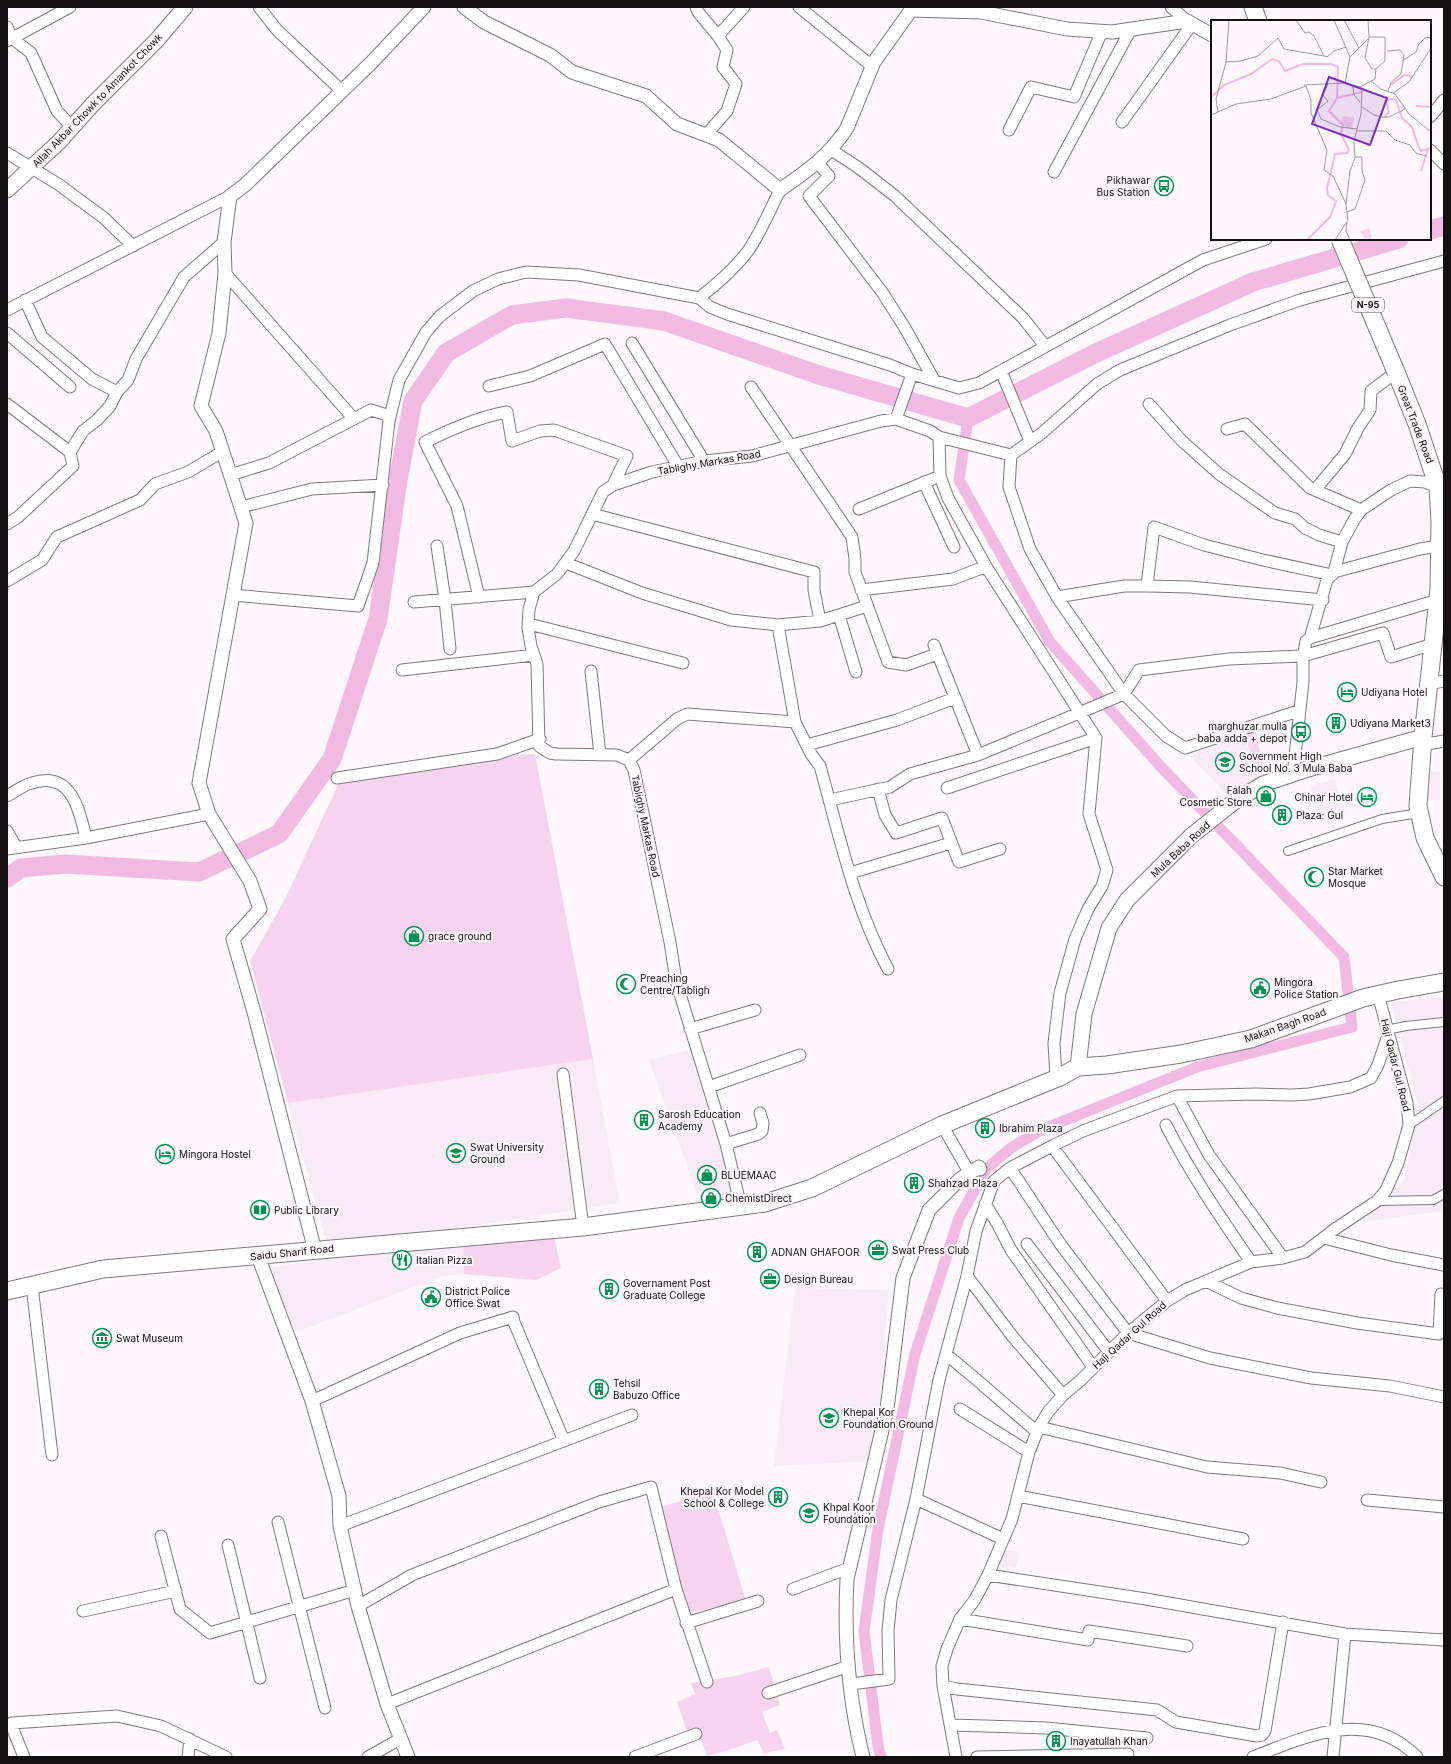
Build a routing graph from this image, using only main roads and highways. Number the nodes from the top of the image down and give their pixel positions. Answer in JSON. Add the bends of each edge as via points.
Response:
{"nodes":[{"id":1,"x":185,"y":7,"type":"edge"},
{"id":2,"x":1253,"y":7,"type":"edge"},
{"id":3,"x":1258,"y":20,"type":"edge"},
{"id":4,"x":7,"y":190,"type":"edge"},
{"id":5,"x":1340,"y":240,"type":"edge"},
{"id":6,"x":1441,"y":495,"type":"edge"},
{"id":7,"x":1436,"y":683,"type":"edge"},
{"id":8,"x":1423,"y":741,"type":"junction"},
{"id":9,"x":1444,"y":877,"type":"edge"},
{"id":10,"x":1444,"y":982,"type":"edge"},
{"id":11,"x":1078,"y":1066,"type":"junction"},
{"id":12,"x":942,"y":1126,"type":"junction"},
{"id":13,"x":582,"y":1228,"type":"junction"},
{"id":14,"x":7,"y":1291,"type":"edge"}],
"edges":[{"from":1,"to":4,"type":"main road","name":"Allah Akbar Chowk to Amankot Chowk","via":[[157,40]]},
{"from":2,"to":3,"type":"main road"},
{"from":5,"to":6,"type":"main road","name":"Great Trade Road","number":"N-95","bridge":true,"via":[[1417,424]]},
{"from":6,"to":7,"type":"main road","name":"Great Trade Road","via":[[1438,600],[1433,644]]},
{"from":7,"to":8,"type":"main road","name":"Great Trade Road"},
{"from":8,"to":9,"type":"main road","name":"Great Trade Road","via":[[1419,813],[1425,838]]},
{"from":8,"to":11,"type":"main road","name":"Mula Baba Road","via":[[1263,784],[1234,802],[1191,836],[1127,900],[1109,928],[1084,1014]]},
{"from":10,"to":11,"type":"main road","name":"Makan Bagh Road","via":[[1371,996],[1251,1039],[1181,1054],[1108,1065]]},
{"from":11,"to":12,"type":"main road","name":"Makan Bagh Road","via":[[1056,1079]]},
{"from":12,"to":13,"type":"main road","via":[[812,1188],[765,1203]]},
{"from":12,"to":13,"type":"main road","via":[[814,1191],[768,1205],[742,1211]]},
{"from":13,"to":14,"type":"main road","name":"Saidu Sharif Road","via":[[104,1269]]}]}
